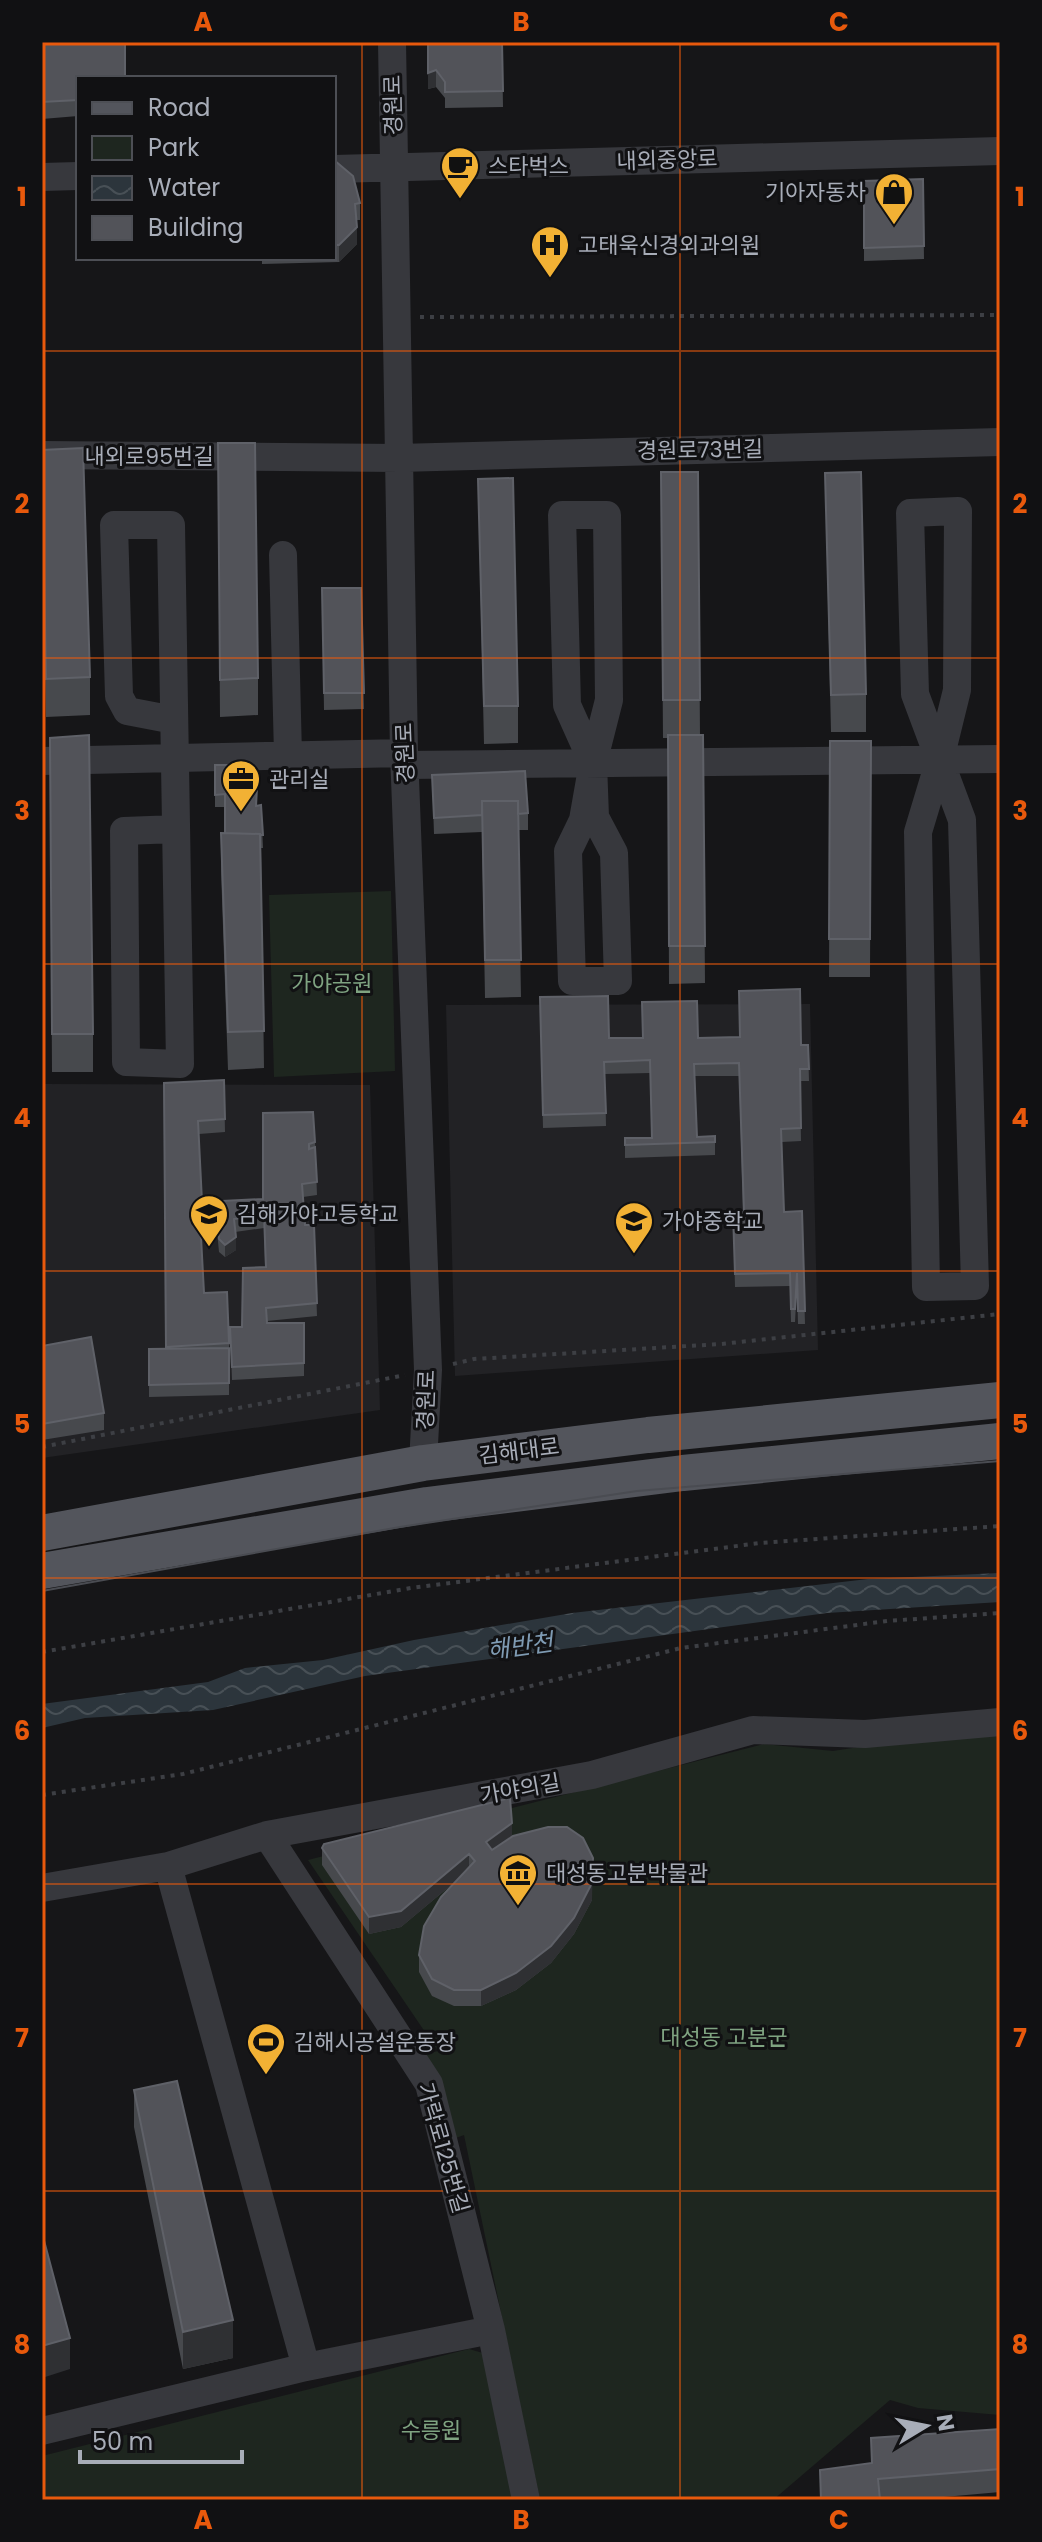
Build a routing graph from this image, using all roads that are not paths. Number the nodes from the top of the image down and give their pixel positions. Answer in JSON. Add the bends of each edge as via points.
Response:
{"nodes":[{"id":1,"x":392,"y":42,"type":"edge"},
{"id":2,"x":1000,"y":151,"type":"edge"},
{"id":3,"x":393,"y":168,"type":"junction"},
{"id":4,"x":336,"y":169,"type":"edge"},
{"id":5,"x":76,"y":176,"type":"edge"},
{"id":6,"x":42,"y":177,"type":"edge"},
{"id":7,"x":1000,"y":442,"type":"edge"},
{"id":8,"x":42,"y":455,"type":"edge"},
{"id":9,"x":399,"y":458,"type":"junction"},
{"id":10,"x":283,"y":555,"type":"dead end"},
{"id":11,"x":174,"y":720,"type":"junction"},
{"id":12,"x":288,"y":755,"type":"junction"},
{"id":13,"x":175,"y":758,"type":"junction"},
{"id":14,"x":405,"y":759,"type":"junction"},
{"id":15,"x":940,"y":759,"type":"junction"},
{"id":16,"x":1000,"y":759,"type":"edge"},
{"id":17,"x":42,"y":761,"type":"edge"},
{"id":18,"x":593,"y":763,"type":"junction"},
{"id":19,"x":176,"y":829,"type":"junction"},
{"id":20,"x":967,"y":996,"type":"junction"},
{"id":21,"x":921,"y":997,"type":"junction"},
{"id":22,"x":970,"y":1102,"type":"junction"},
{"id":23,"x":923,"y":1104,"type":"junction"},
{"id":24,"x":1000,"y":1400,"type":"edge"},
{"id":25,"x":1000,"y":1441,"type":"edge"},
{"id":26,"x":423,"y":1463,"type":"junction"},
{"id":27,"x":42,"y":1533,"type":"edge"},
{"id":28,"x":42,"y":1571,"type":"edge"},
{"id":29,"x":1000,"y":1722,"type":"edge"},
{"id":30,"x":267,"y":1835,"type":"junction"},
{"id":31,"x":168,"y":1866,"type":"junction"},
{"id":32,"x":42,"y":1888,"type":"edge"},
{"id":33,"x":491,"y":2330,"type":"junction"},
{"id":34,"x":306,"y":2367,"type":"junction"},
{"id":35,"x":42,"y":2431,"type":"edge"},
{"id":36,"x":526,"y":2500,"type":"edge"}],
"edges":[{"from":1,"to":3,"type":"street","name":"경원로"},
{"from":2,"to":3,"type":"street","name":"내외중앙로"},
{"from":3,"to":4,"type":"street","name":"내외중앙로"},
{"from":3,"to":9,"type":"street","name":"경원로"},
{"from":5,"to":6,"type":"street"},
{"from":7,"to":9,"type":"street","name":"경원로73번길"},
{"from":8,"to":9,"type":"street","name":"내외로95번길"},
{"from":9,"to":14,"type":"street","name":"경원로"},
{"from":10,"to":12,"type":"street"},
{"from":11,"to":11,"type":"street","via":[[127,711],[119,696],[114,525],[171,525]]},
{"from":11,"to":13,"type":"street"},
{"from":12,"to":13,"type":"street"},
{"from":12,"to":14,"type":"street"},
{"from":13,"to":17,"type":"street"},
{"from":13,"to":19,"type":"street"},
{"from":14,"to":18,"type":"street"},
{"from":14,"to":26,"type":"street","name":"경원로","via":[[428,1370]]},
{"from":15,"to":15,"type":"street","via":[[957,690],[958,511],[910,513],[915,694]]},
{"from":15,"to":16,"type":"street"},
{"from":15,"to":18,"type":"street"},
{"from":15,"to":20,"type":"street","via":[[962,820]]},
{"from":15,"to":21,"type":"street","via":[[918,832]]},
{"from":18,"to":18,"type":"street","via":[[583,820],[568,851],[572,981],[618,981],[614,853],[595,817]]},
{"from":18,"to":18,"type":"street","via":[[609,700],[607,515],[562,515],[567,705]]},
{"from":19,"to":19,"type":"street","via":[[180,1064],[126,1062],[124,831]]},
{"from":20,"to":21,"type":"street"},
{"from":20,"to":22,"type":"street"},
{"from":21,"to":23,"type":"street"},
{"from":22,"to":23,"type":"street"},
{"from":22,"to":23,"type":"street","via":[[975,1286],[926,1287]]},
{"from":24,"to":26,"type":"main road","name":"김해대로"},
{"from":25,"to":28,"type":"main road","name":"김해대로","via":[[427,1505]]},
{"from":26,"to":27,"type":"main road","name":"김해대로"},
{"from":29,"to":30,"type":"street","name":"가야의길","via":[[865,1734],[753,1730],[592,1775]]},
{"from":30,"to":31,"type":"street","name":"가야의길"},
{"from":30,"to":33,"type":"street","name":"가락로125번길","via":[[429,2084]]},
{"from":31,"to":32,"type":"street","name":"가야의길"},
{"from":31,"to":34,"type":"street"},
{"from":33,"to":34,"type":"street"},
{"from":33,"to":36,"type":"street","name":"가락로125번길"},
{"from":34,"to":35,"type":"street"}]}
